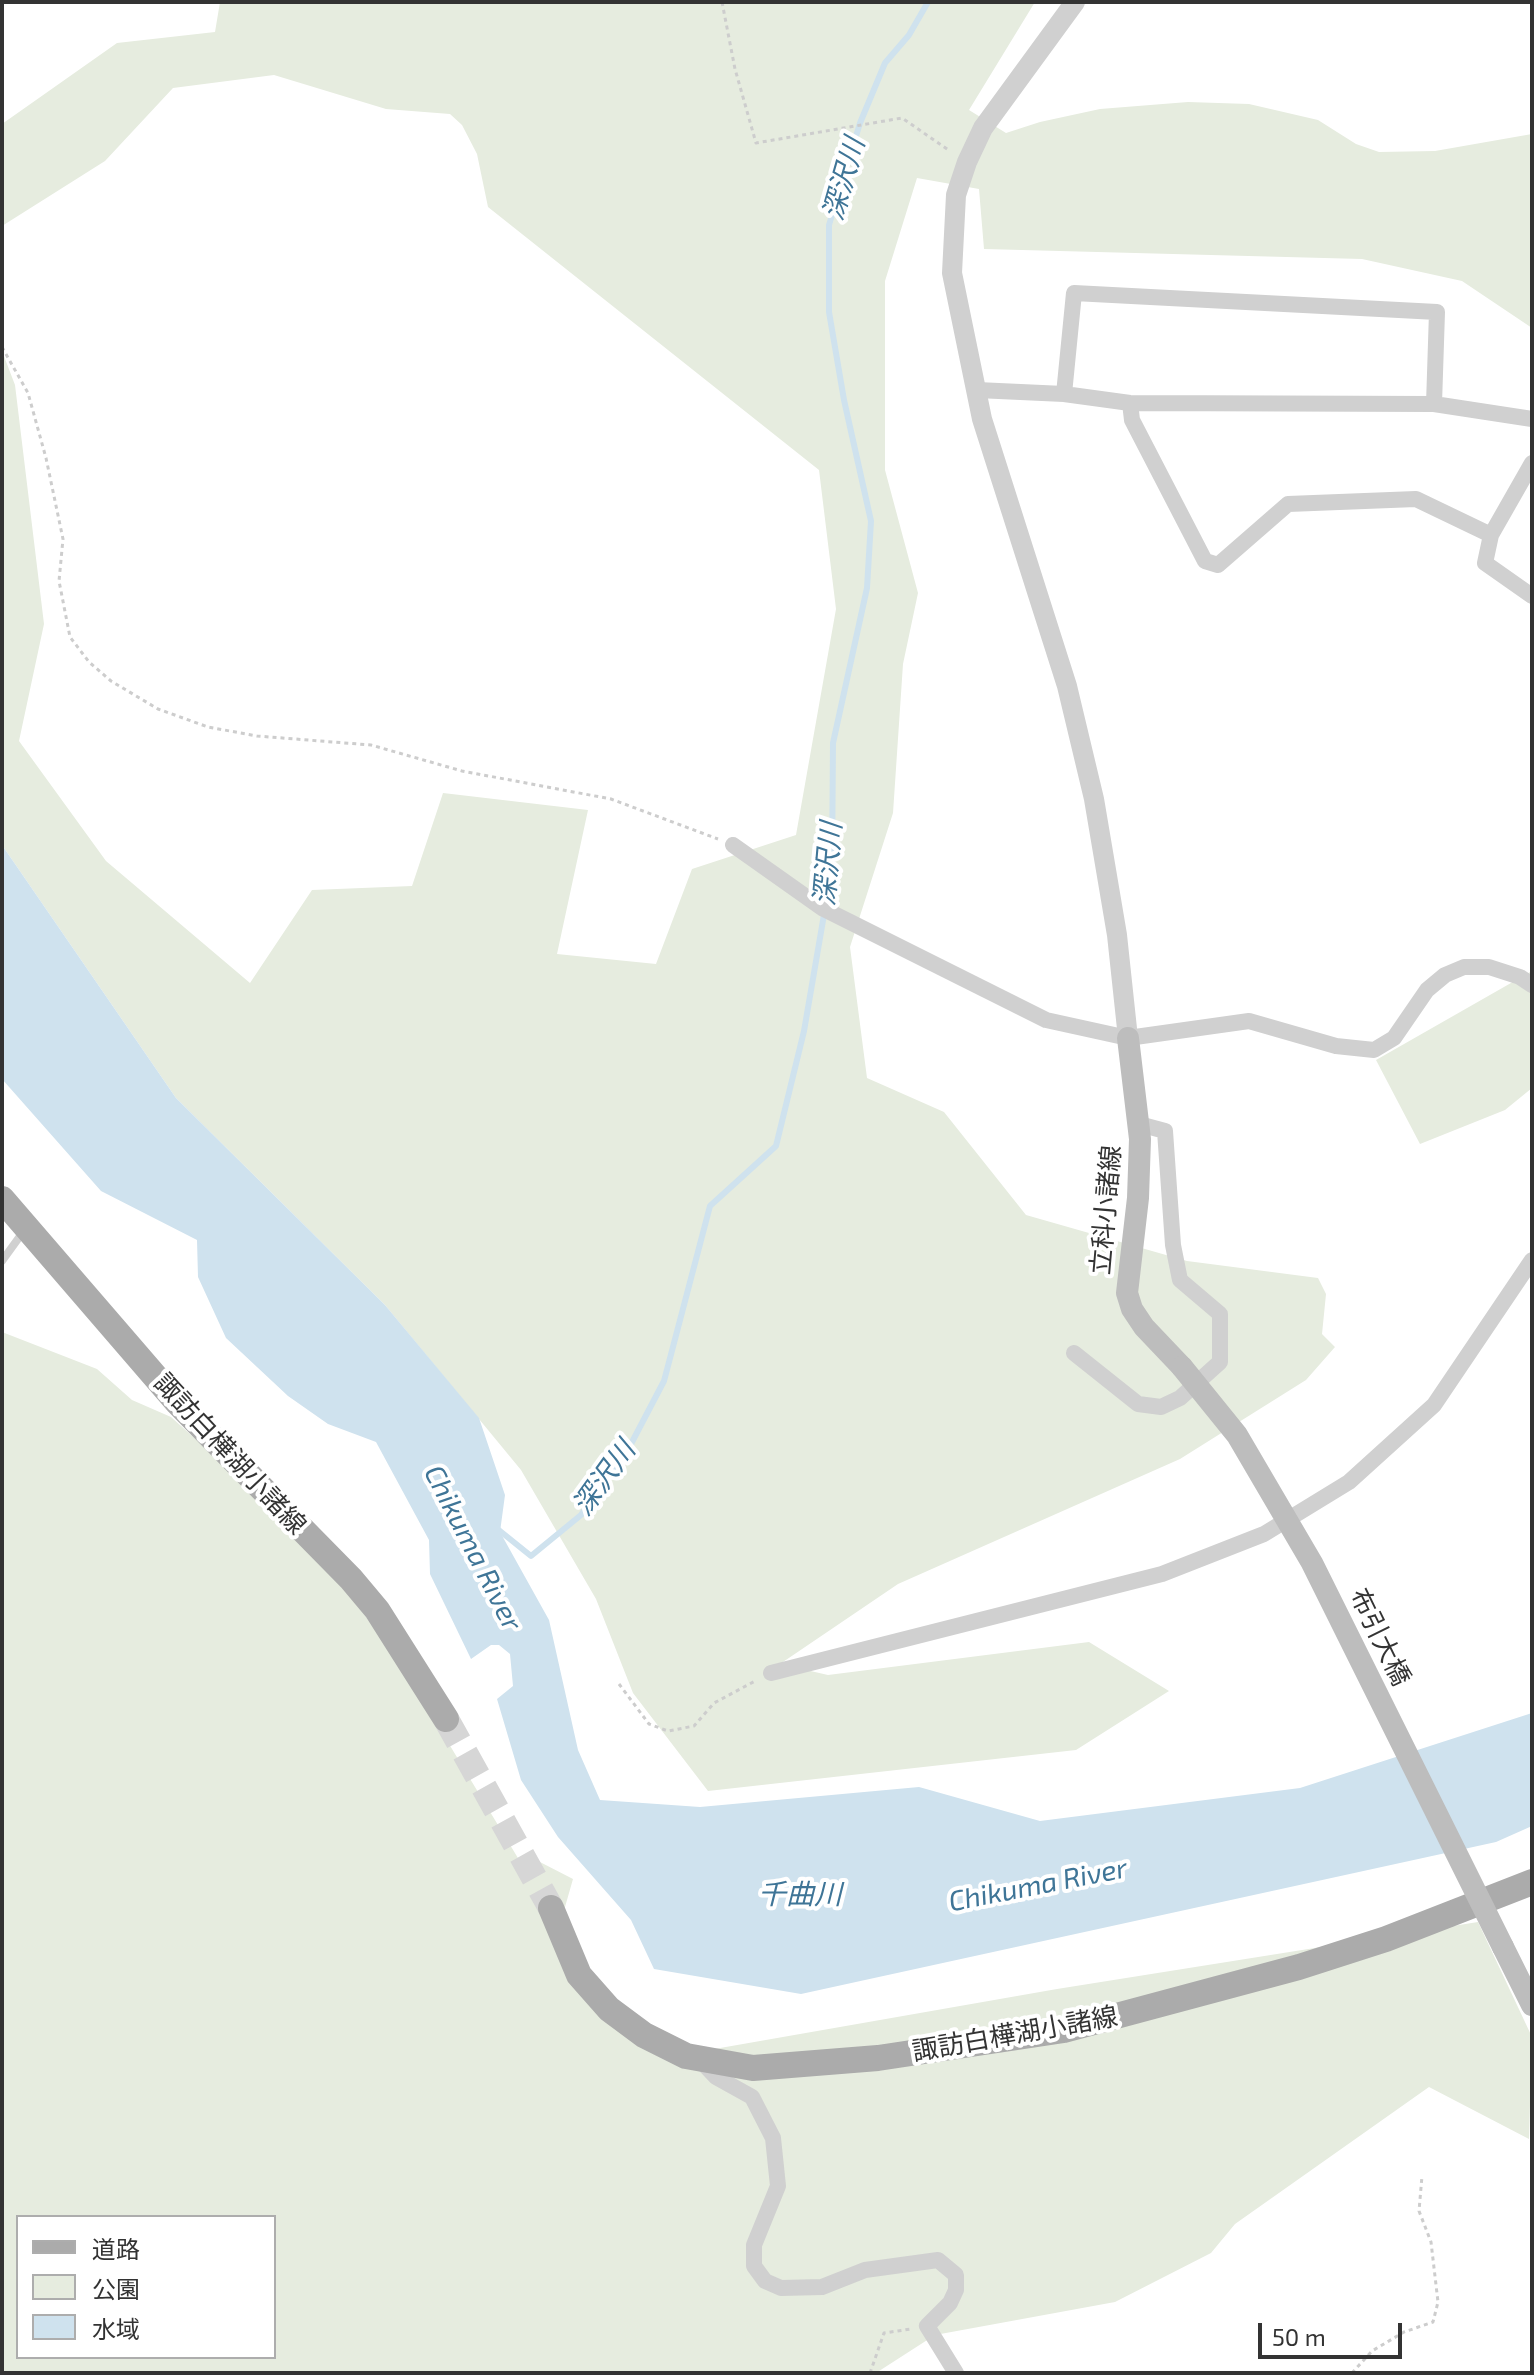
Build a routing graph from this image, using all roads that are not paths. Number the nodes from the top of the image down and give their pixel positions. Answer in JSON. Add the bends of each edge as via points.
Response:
{"nodes":[{"id":1,"x":1075,"y":2,"type":"edge"},
{"id":2,"x":977,"y":390,"type":"junction"},
{"id":3,"x":1064,"y":394,"type":"junction"},
{"id":4,"x":1130,"y":403,"type":"junction"},
{"id":5,"x":1434,"y":404,"type":"junction"},
{"id":6,"x":1532,"y":419,"type":"edge"},
{"id":7,"x":1532,"y":463,"type":"edge"},
{"id":8,"x":1491,"y":535,"type":"junction"},
{"id":9,"x":1532,"y":596,"type":"edge"},
{"id":10,"x":733,"y":845,"type":"road end"},
{"id":11,"x":1532,"y":985,"type":"edge"},
{"id":12,"x":1128,"y":1038,"type":"junction"},
{"id":13,"x":1139,"y":1124,"type":"junction"},
{"id":14,"x":2,"y":1199,"type":"edge"},
{"id":15,"x":26,"y":1228,"type":"junction"},
{"id":16,"x":1532,"y":1260,"type":"edge"},
{"id":17,"x":2,"y":1261,"type":"edge"},
{"id":18,"x":1074,"y":1353,"type":"dead end"},
{"id":19,"x":1182,"y":1367,"type":"joint"},
{"id":20,"x":771,"y":1673,"type":"road end"},
{"id":21,"x":446,"y":1719,"type":"tunnel mouth"},
{"id":22,"x":1532,"y":1882,"type":"edge"},
{"id":23,"x":551,"y":1908,"type":"tunnel mouth"},
{"id":24,"x":1532,"y":2005,"type":"edge"},
{"id":25,"x":700,"y":2060,"type":"junction"},
{"id":26,"x":956,"y":2373,"type":"edge"}],
"edges":[{"from":1,"to":2,"type":"street","via":[[983,128],[956,195],[952,273]]},
{"from":2,"to":3,"type":"street"},
{"from":2,"to":12,"type":"street","via":[[1067,686],[1094,799]]},
{"from":3,"to":4,"type":"street"},
{"from":3,"to":5,"type":"street","via":[[1074,293],[1437,312]]},
{"from":4,"to":5,"type":"street"},
{"from":4,"to":8,"type":"street","via":[[1132,420],[1205,561],[1218,565],[1288,504],[1416,499]]},
{"from":5,"to":6,"type":"street"},
{"from":7,"to":8,"type":"street"},
{"from":8,"to":9,"type":"street","via":[[1485,563]]},
{"from":10,"to":12,"type":"street","via":[[822,908],[1046,1020]]},
{"from":11,"to":12,"type":"street","via":[[1489,967],[1464,967],[1427,990],[1394,1038],[1374,1050],[1346,1049],[1249,1021]]},
{"from":12,"to":13,"type":"main road","name":"立科小諸線"},
{"from":13,"to":18,"type":"street","via":[[1165,1131],[1180,1280],[1220,1314],[1220,1362],[1180,1398],[1161,1407],[1138,1404]]},
{"from":13,"to":19,"type":"main road","name":"立科小諸線","via":[[1138,1198],[1127,1293],[1144,1327]]},
{"from":14,"to":15,"type":"main road","name":"諏訪白樺湖小諸線"},
{"from":15,"to":17,"type":"lane"},
{"from":15,"to":21,"type":"main road","name":"諏訪白樺湖小諸線","via":[[178,1403],[368,1599]]},
{"from":16,"to":20,"type":"street","via":[[1434,1405],[1349,1482],[1264,1534],[1162,1574]]},
{"from":19,"to":24,"type":"main road","name":"布引大橋","bridge":true,"via":[[1237,1435],[1305,1549]]},
{"from":22,"to":25,"type":"main road","name":"諏訪白樺湖小諸線","via":[[1299,1967],[1064,2030],[878,2058],[753,2068]]},
{"from":23,"to":25,"type":"main road","name":"諏訪白樺湖小諸線","via":[[579,1975],[609,2009],[644,2035]]},
{"from":25,"to":26,"type":"street","via":[[716,2077],[752,2097],[773,2138],[778,2186],[754,2245],[754,2266],[765,2281],[781,2288],[822,2287],[865,2270],[938,2260],[956,2275],[956,2290],[927,2326]]}]}
